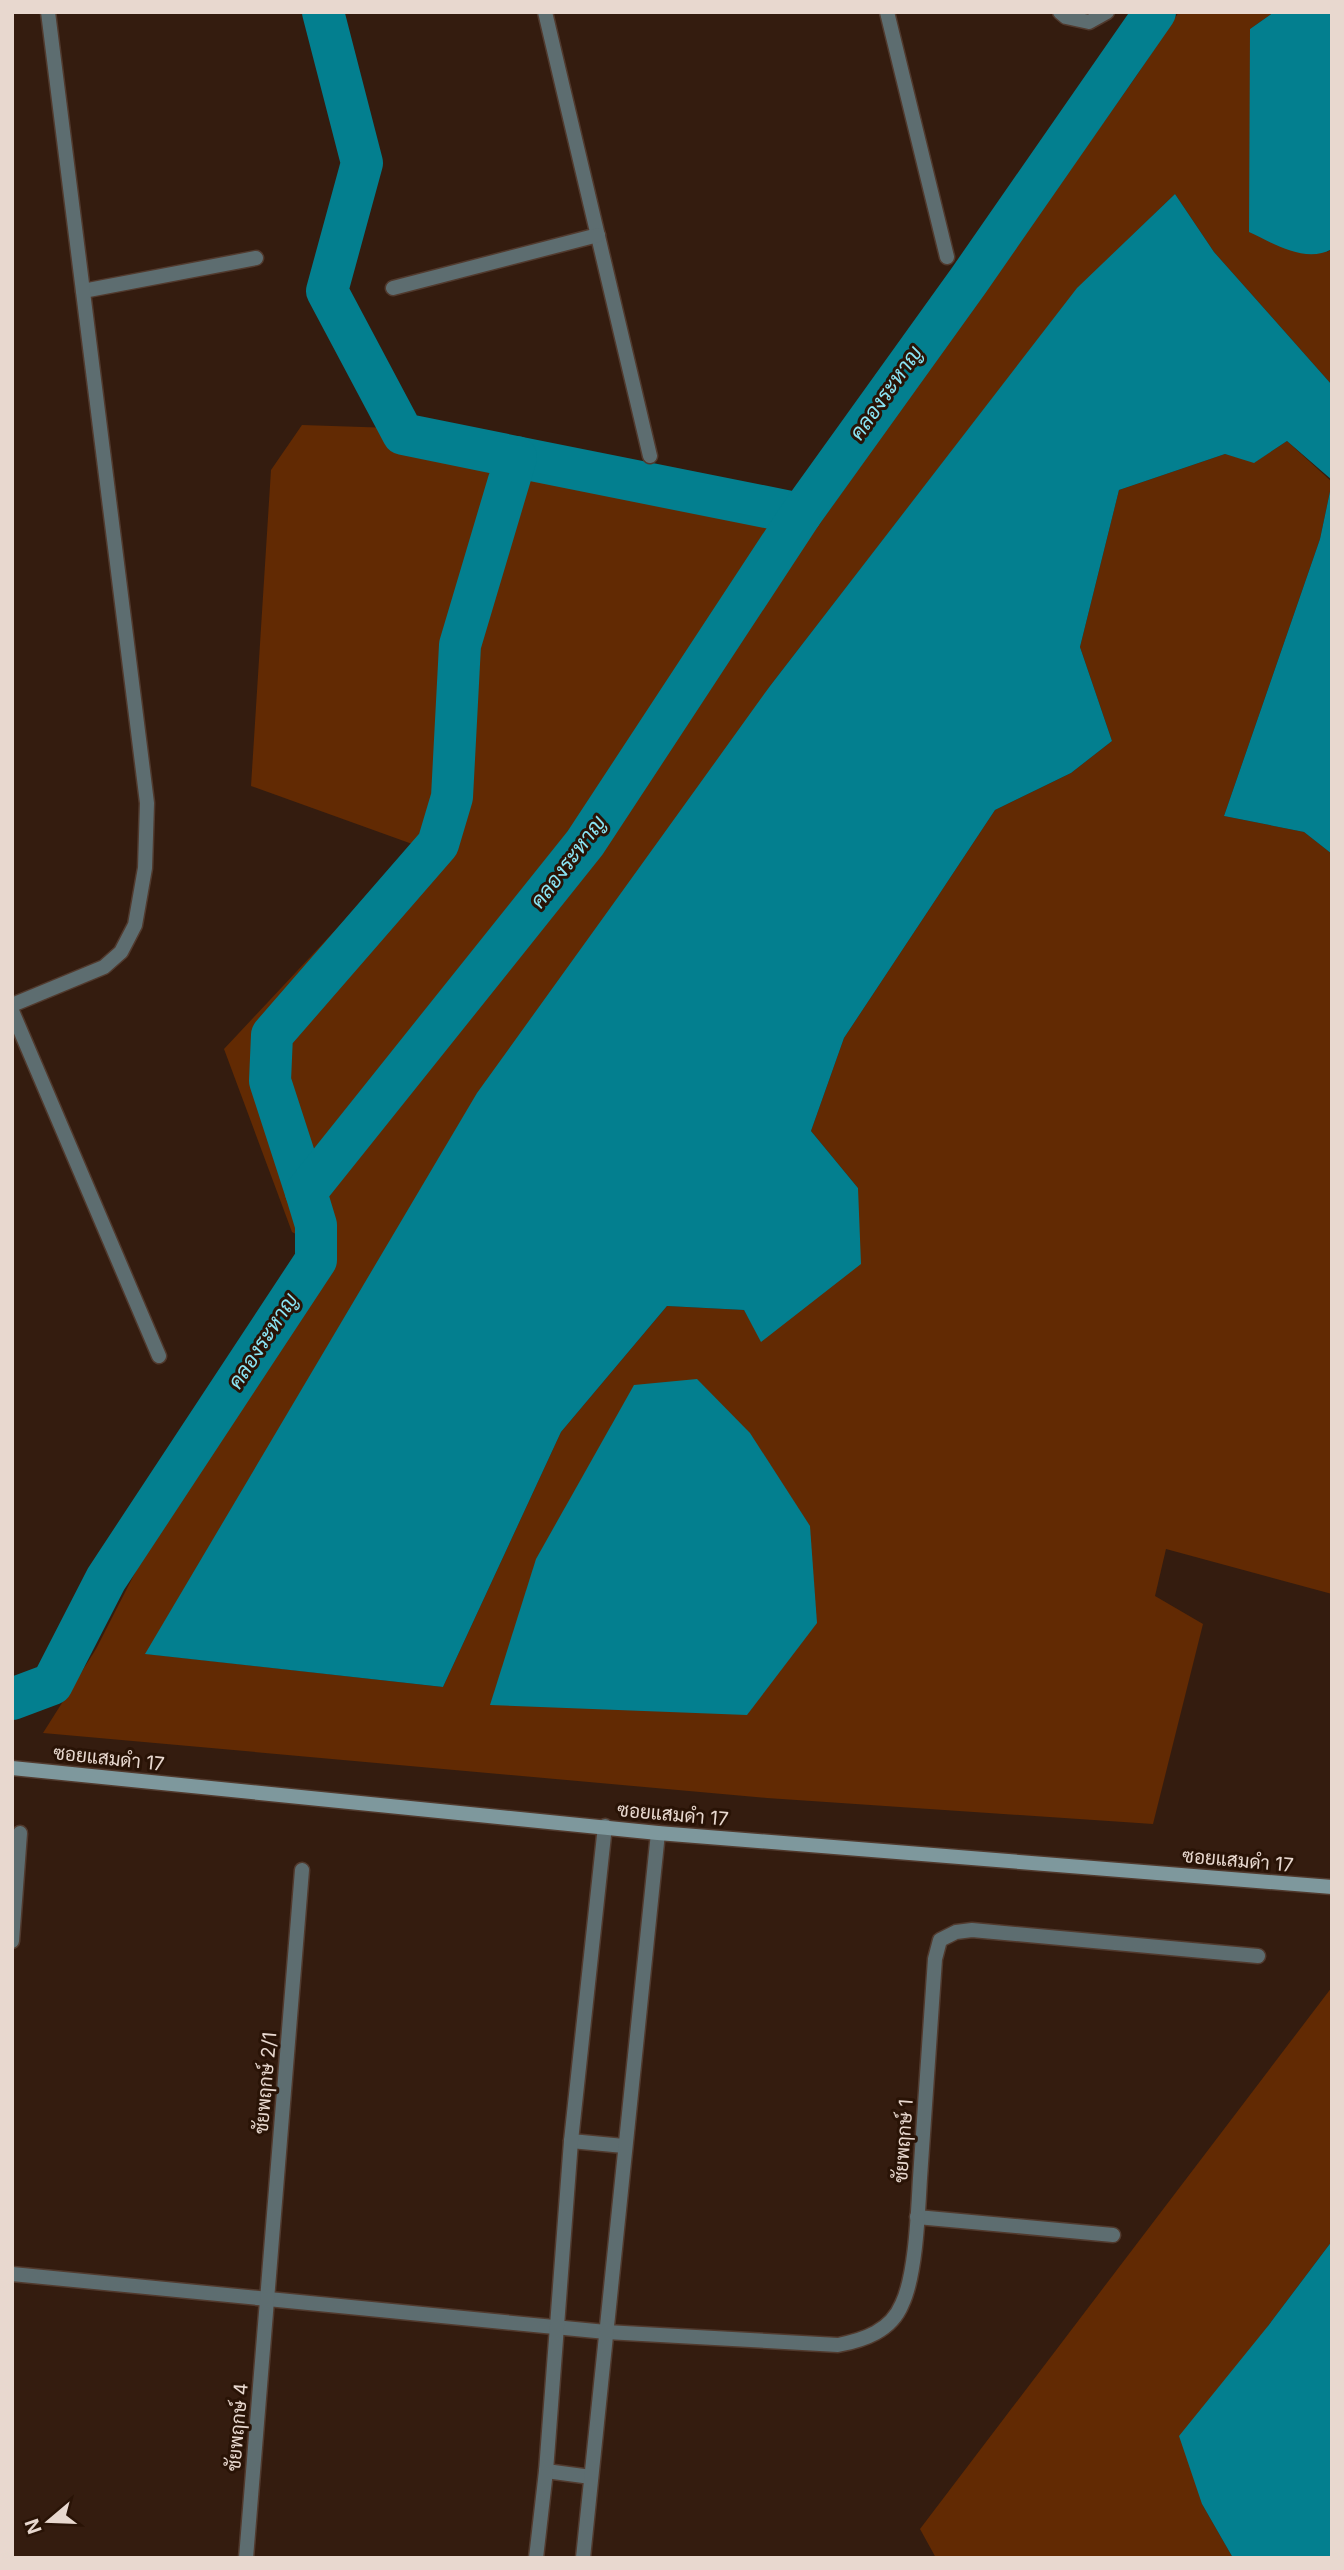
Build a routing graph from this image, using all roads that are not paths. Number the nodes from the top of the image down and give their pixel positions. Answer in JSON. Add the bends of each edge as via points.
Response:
{"nodes":[{"id":1,"x":48,"y":12,"type":"edge"},
{"id":2,"x":545,"y":12,"type":"edge"},
{"id":3,"x":887,"y":12,"type":"edge"},
{"id":4,"x":1060,"y":12,"type":"edge"},
{"id":5,"x":1107,"y":12,"type":"edge"},
{"id":6,"x":598,"y":235,"type":"junction"},
{"id":7,"x":947,"y":257,"type":"dead end"},
{"id":8,"x":256,"y":258,"type":"dead end"},
{"id":9,"x":393,"y":288,"type":"dead end"},
{"id":10,"x":83,"y":291,"type":"junction"},
{"id":11,"x":650,"y":456,"type":"dead end"},
{"id":12,"x":12,"y":1005,"type":"edge"},
{"id":13,"x":12,"y":1011,"type":"edge"},
{"id":14,"x":159,"y":1356,"type":"dead end"},
{"id":15,"x":12,"y":1768,"type":"edge"},
{"id":16,"x":605,"y":1826,"type":"junction"},
{"id":17,"x":20,"y":1833,"type":"dead end"},
{"id":18,"x":658,"y":1833,"type":"junction"},
{"id":19,"x":302,"y":1870,"type":"dead end"},
{"id":20,"x":1332,"y":1886,"type":"edge"},
{"id":21,"x":12,"y":1941,"type":"edge"},
{"id":22,"x":1258,"y":1956,"type":"dead end"},
{"id":23,"x":571,"y":2141,"type":"junction"},
{"id":24,"x":624,"y":2146,"type":"junction"},
{"id":25,"x":918,"y":2217,"type":"junction"},
{"id":26,"x":1113,"y":2235,"type":"dead end"},
{"id":27,"x":12,"y":2274,"type":"edge"},
{"id":28,"x":267,"y":2299,"type":"junction"},
{"id":29,"x":557,"y":2326,"type":"junction"},
{"id":30,"x":606,"y":2332,"type":"junction"},
{"id":31,"x":546,"y":2471,"type":"junction"},
{"id":32,"x":591,"y":2477,"type":"junction"},
{"id":33,"x":246,"y":2558,"type":"edge"},
{"id":34,"x":536,"y":2558,"type":"edge"},
{"id":35,"x":583,"y":2558,"type":"edge"}],
"edges":[{"from":1,"to":10,"type":"street"},
{"from":2,"to":6,"type":"street"},
{"from":3,"to":7,"type":"street"},
{"from":4,"to":5,"type":"street","via":[[1089,22]]},
{"from":6,"to":9,"type":"street"},
{"from":6,"to":11,"type":"street"},
{"from":8,"to":10,"type":"street"},
{"from":10,"to":12,"type":"street","via":[[147,803],[145,868],[135,925],[121,952],[104,967]]},
{"from":13,"to":14,"type":"street"},
{"from":15,"to":16,"type":"street","name":"ซอยแสมดำ 17"},
{"from":16,"to":18,"type":"street","name":"ซอยแสมดำ 17"},
{"from":16,"to":23,"type":"street"},
{"from":17,"to":21,"type":"street"},
{"from":18,"to":20,"type":"street","name":"ซอยแสมดำ 17"},
{"from":18,"to":24,"type":"street"},
{"from":19,"to":28,"type":"street","name":"ชัยพฤกษ์ 2/1"},
{"from":22,"to":25,"type":"street","name":"ชัยพฤกษ์ 1","via":[[972,1930],[940,1940]]},
{"from":23,"to":24,"type":"street"},
{"from":23,"to":29,"type":"street"},
{"from":24,"to":30,"type":"street"},
{"from":25,"to":26,"type":"street"},
{"from":25,"to":30,"type":"street","name":"ชัยพฤกษ์ 1","via":[[902,2304],[889,2325],[862,2340],[838,2345]]},
{"from":27,"to":28,"type":"street","name":"ชัยพฤกษ์ 1"},
{"from":28,"to":29,"type":"street","name":"ชัยพฤกษ์ 1"},
{"from":28,"to":33,"type":"street","name":"ชัยพฤกษ์ 4"},
{"from":29,"to":30,"type":"street","name":"ชัยพฤกษ์ 1"},
{"from":29,"to":31,"type":"street"},
{"from":30,"to":32,"type":"street"},
{"from":31,"to":32,"type":"street"},
{"from":31,"to":34,"type":"street"},
{"from":32,"to":35,"type":"street"}]}
